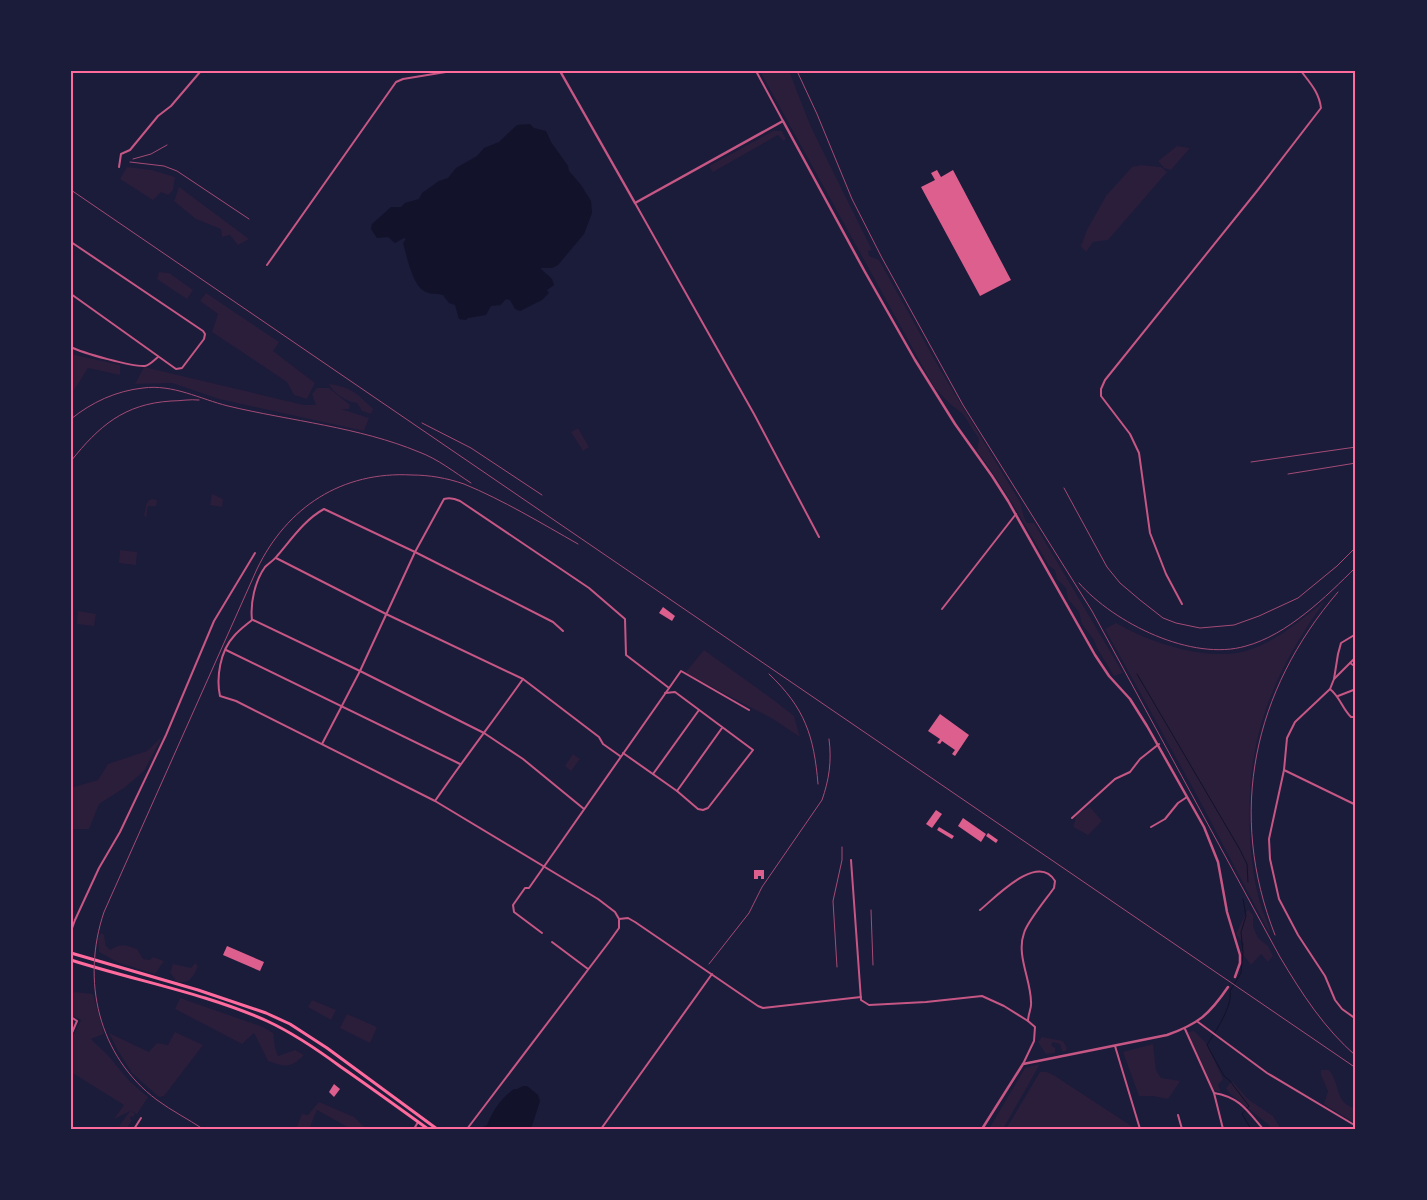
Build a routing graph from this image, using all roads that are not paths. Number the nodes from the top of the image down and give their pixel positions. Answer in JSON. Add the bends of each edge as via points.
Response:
{"nodes":[{"id":1,"x":206,"y":71,"type":"edge"},
{"id":2,"x":452,"y":71,"type":"edge"},
{"id":3,"x":560,"y":71,"type":"edge"},
{"id":4,"x":756,"y":71,"type":"edge"},
{"id":5,"x":1301,"y":71,"type":"edge"},
{"id":6,"x":783,"y":120,"type":"junction"},
{"id":7,"x":119,"y":167,"type":"dead end"},
{"id":8,"x":635,"y":203,"type":"junction"},
{"id":9,"x":71,"y":242,"type":"edge"},
{"id":10,"x":266,"y":265,"type":"dead end"},
{"id":11,"x":71,"y":294,"type":"edge"},
{"id":12,"x":71,"y":347,"type":"edge"},
{"id":13,"x":158,"y":357,"type":"junction"},
{"id":14,"x":1016,"y":514,"type":"junction"},
{"id":15,"x":819,"y":537,"type":"dead end"},
{"id":16,"x":415,"y":552,"type":"junction"},
{"id":17,"x":255,"y":553,"type":"dead end"},
{"id":18,"x":276,"y":558,"type":"junction"},
{"id":19,"x":1182,"y":604,"type":"dead end"},
{"id":20,"x":942,"y":609,"type":"dead end"},
{"id":21,"x":386,"y":614,"type":"junction"},
{"id":22,"x":252,"y":620,"type":"junction"},
{"id":23,"x":563,"y":631,"type":"dead end"},
{"id":24,"x":1356,"y":634,"type":"edge"},
{"id":25,"x":225,"y":649,"type":"junction"},
{"id":26,"x":1356,"y":657,"type":"edge"},
{"id":27,"x":1350,"y":664,"type":"junction"},
{"id":28,"x":1356,"y":667,"type":"edge"},
{"id":29,"x":360,"y":671,"type":"junction"},
{"id":30,"x":523,"y":679,"type":"junction"},
{"id":31,"x":1334,"y":679,"type":"junction"},
{"id":32,"x":669,"y":688,"type":"junction"},
{"id":33,"x":1330,"y":689,"type":"junction"},
{"id":34,"x":1356,"y":689,"type":"edge"},
{"id":35,"x":665,"y":693,"type":"junction"},
{"id":36,"x":1338,"y":696,"type":"junction"},
{"id":37,"x":341,"y":706,"type":"junction"},
{"id":38,"x":699,"y":710,"type":"junction"},
{"id":39,"x":748,"y":710,"type":"dead end"},
{"id":40,"x":1356,"y":717,"type":"edge"},
{"id":41,"x":723,"y":727,"type":"junction"},
{"id":42,"x":484,"y":733,"type":"junction"},
{"id":43,"x":322,"y":744,"type":"junction"},
{"id":44,"x":1159,"y":744,"type":"junction"},
{"id":45,"x":623,"y":753,"type":"junction"},
{"id":46,"x":620,"y":756,"type":"junction"},
{"id":47,"x":460,"y":764,"type":"junction"},
{"id":48,"x":1284,"y":770,"type":"junction"},
{"id":49,"x":653,"y":774,"type":"junction"},
{"id":50,"x":677,"y":791,"type":"junction"},
{"id":51,"x":1188,"y":796,"type":"junction"},
{"id":52,"x":435,"y":801,"type":"junction"},
{"id":53,"x":1356,"y":805,"type":"edge"},
{"id":54,"x":584,"y":809,"type":"junction"},
{"id":55,"x":1072,"y":818,"type":"dead end"},
{"id":56,"x":1151,"y":827,"type":"dead end"},
{"id":57,"x":851,"y":860,"type":"dead end"},
{"id":58,"x":544,"y":866,"type":"junction"},
{"id":59,"x":980,"y":910,"type":"dead end"},
{"id":60,"x":619,"y":919,"type":"junction"},
{"id":61,"x":71,"y":931,"type":"edge"},
{"id":62,"x":542,"y":933,"type":"dead end"},
{"id":63,"x":552,"y":942,"type":"dead end"},
{"id":64,"x":71,"y":953,"type":"edge"},
{"id":65,"x":71,"y":960,"type":"edge"},
{"id":66,"x":588,"y":969,"type":"junction"},
{"id":67,"x":712,"y":974,"type":"junction"},
{"id":68,"x":1235,"y":977,"type":"dead end"},
{"id":69,"x":1228,"y":987,"type":"dead end"},
{"id":70,"x":861,"y":997,"type":"junction"},
{"id":71,"x":71,"y":1017,"type":"edge"},
{"id":72,"x":1356,"y":1019,"type":"edge"},
{"id":73,"x":1028,"y":1021,"type":"junction"},
{"id":74,"x":1198,"y":1022,"type":"junction"},
{"id":75,"x":1185,"y":1029,"type":"junction"},
{"id":76,"x":71,"y":1035,"type":"edge"},
{"id":77,"x":1115,"y":1046,"type":"junction"},
{"id":78,"x":1023,"y":1064,"type":"junction"},
{"id":79,"x":1214,"y":1093,"type":"junction"},
{"id":80,"x":1178,"y":1115,"type":"dead end"},
{"id":81,"x":421,"y":1117,"type":"junction"},
{"id":82,"x":141,"y":1118,"type":"dead end"},
{"id":83,"x":418,"y":1122,"type":"junction"},
{"id":84,"x":1356,"y":1126,"type":"edge"},
{"id":85,"x":134,"y":1129,"type":"edge"},
{"id":86,"x":414,"y":1129,"type":"edge"},
{"id":87,"x":428,"y":1129,"type":"edge"},
{"id":88,"x":437,"y":1129,"type":"edge"},
{"id":89,"x":468,"y":1129,"type":"edge"},
{"id":90,"x":601,"y":1129,"type":"edge"},
{"id":91,"x":982,"y":1129,"type":"edge"},
{"id":92,"x":1140,"y":1129,"type":"edge"},
{"id":93,"x":1182,"y":1129,"type":"edge"},
{"id":94,"x":1222,"y":1129,"type":"edge"},
{"id":95,"x":1263,"y":1129,"type":"edge"}],
"edges":[{"from":1,"to":7,"type":"street","via":[[200,72],[130,150],[122,154]]},
{"from":2,"to":10,"type":"street","via":[[396,82]]},
{"from":3,"to":8,"type":"street"},
{"from":4,"to":6,"type":"street"},
{"from":5,"to":19,"type":"street","via":[[1320,98],[1320,108],[1101,389],[1101,396],[1130,434],[1139,452],[1150,533]]},
{"from":6,"to":8,"type":"street"},
{"from":6,"to":14,"type":"street","via":[[928,382]]},
{"from":8,"to":15,"type":"street"},
{"from":9,"to":13,"type":"street","via":[[205,334],[179,370]]},
{"from":11,"to":13,"type":"street"},
{"from":12,"to":13,"type":"street","via":[[144,366]]},
{"from":14,"to":20,"type":"street"},
{"from":14,"to":44,"type":"street","via":[[1095,655],[1130,699]]},
{"from":16,"to":18,"type":"street","via":[[324,509],[290,538]]},
{"from":16,"to":21,"type":"street"},
{"from":16,"to":23,"type":"street","via":[[553,622]]},
{"from":16,"to":32,"type":"street","via":[[444,499],[460,501],[589,588],[622,616],[625,619],[626,655]]},
{"from":17,"to":61,"type":"street","via":[[214,621],[165,737]]},
{"from":18,"to":21,"type":"street"},
{"from":18,"to":22,"type":"street","via":[[265,567],[258,582],[251,608]]},
{"from":21,"to":29,"type":"street"},
{"from":21,"to":30,"type":"street"},
{"from":22,"to":25,"type":"street","via":[[234,635]]},
{"from":22,"to":29,"type":"street"},
{"from":24,"to":31,"type":"street","via":[[1341,643]]},
{"from":25,"to":37,"type":"street"},
{"from":25,"to":43,"type":"street","via":[[218,686],[220,696]]},
{"from":26,"to":27,"type":"street"},
{"from":27,"to":28,"type":"street"},
{"from":27,"to":31,"type":"street"},
{"from":29,"to":37,"type":"street"},
{"from":29,"to":42,"type":"street"},
{"from":30,"to":42,"type":"street"},
{"from":30,"to":46,"type":"street"},
{"from":31,"to":33,"type":"street"},
{"from":32,"to":35,"type":"street"},
{"from":32,"to":39,"type":"street","via":[[681,671]]},
{"from":33,"to":36,"type":"street"},
{"from":33,"to":48,"type":"street","via":[[1292,726],[1287,738]]},
{"from":34,"to":36,"type":"street"},
{"from":35,"to":38,"type":"street","via":[[674,692]]},
{"from":35,"to":45,"type":"street"},
{"from":36,"to":40,"type":"street","via":[[1345,711]]},
{"from":37,"to":43,"type":"street"},
{"from":37,"to":47,"type":"street"},
{"from":38,"to":41,"type":"street"},
{"from":38,"to":49,"type":"street"},
{"from":41,"to":50,"type":"street"},
{"from":41,"to":50,"type":"street","via":[[753,750],[708,808],[698,809]]},
{"from":42,"to":47,"type":"street"},
{"from":42,"to":54,"type":"street","via":[[523,759]]},
{"from":43,"to":52,"type":"street"},
{"from":44,"to":51,"type":"street"},
{"from":44,"to":55,"type":"street","via":[[1130,772],[1114,779]]},
{"from":45,"to":46,"type":"street"},
{"from":45,"to":49,"type":"street"},
{"from":46,"to":54,"type":"street"},
{"from":47,"to":52,"type":"street"},
{"from":48,"to":53,"type":"street"},
{"from":48,"to":72,"type":"street","via":[[1269,839],[1279,899],[1322,970],[1332,995],[1342,1009]]},
{"from":49,"to":50,"type":"street"},
{"from":51,"to":56,"type":"street","via":[[1178,802],[1165,819]]},
{"from":51,"to":68,"type":"street","via":[[1218,862],[1227,912],[1240,955]]},
{"from":52,"to":58,"type":"street"},
{"from":54,"to":58,"type":"street"},
{"from":57,"to":70,"type":"street"},
{"from":58,"to":60,"type":"street","via":[[598,900]]},
{"from":58,"to":62,"type":"street","via":[[512,909]]},
{"from":59,"to":73,"type":"street","via":[[1022,876],[1036,871],[1046,873],[1055,882],[1024,932],[1022,956],[1032,1004]]},
{"from":60,"to":66,"type":"street","via":[[619,928]]},
{"from":60,"to":67,"type":"street","via":[[628,918]]},
{"from":63,"to":66,"type":"street"},
{"from":64,"to":81,"type":"main road","via":[[198,990],[290,1024]]},
{"from":65,"to":83,"type":"main road","via":[[268,1021],[293,1034]]},
{"from":66,"to":89,"type":"street"},
{"from":67,"to":70,"type":"street","via":[[763,1008]]},
{"from":67,"to":90,"type":"street"},
{"from":69,"to":74,"type":"street"},
{"from":70,"to":73,"type":"street","via":[[869,1005],[982,996]]},
{"from":71,"to":76,"type":"street","via":[[77,1021]]},
{"from":73,"to":78,"type":"street","via":[[1036,1036]]},
{"from":74,"to":75,"type":"street"},
{"from":74,"to":84,"type":"street","via":[[1267,1073]]},
{"from":75,"to":77,"type":"street"},
{"from":75,"to":79,"type":"street"},
{"from":77,"to":78,"type":"street"},
{"from":77,"to":92,"type":"street"},
{"from":78,"to":91,"type":"street"},
{"from":79,"to":94,"type":"street"},
{"from":79,"to":95,"type":"street","via":[[1227,1095],[1243,1106]]},
{"from":80,"to":93,"type":"street"},
{"from":81,"to":83,"type":"main road"},
{"from":81,"to":88,"type":"main road"},
{"from":82,"to":85,"type":"street"},
{"from":83,"to":86,"type":"street"},
{"from":83,"to":87,"type":"main road"}]}
